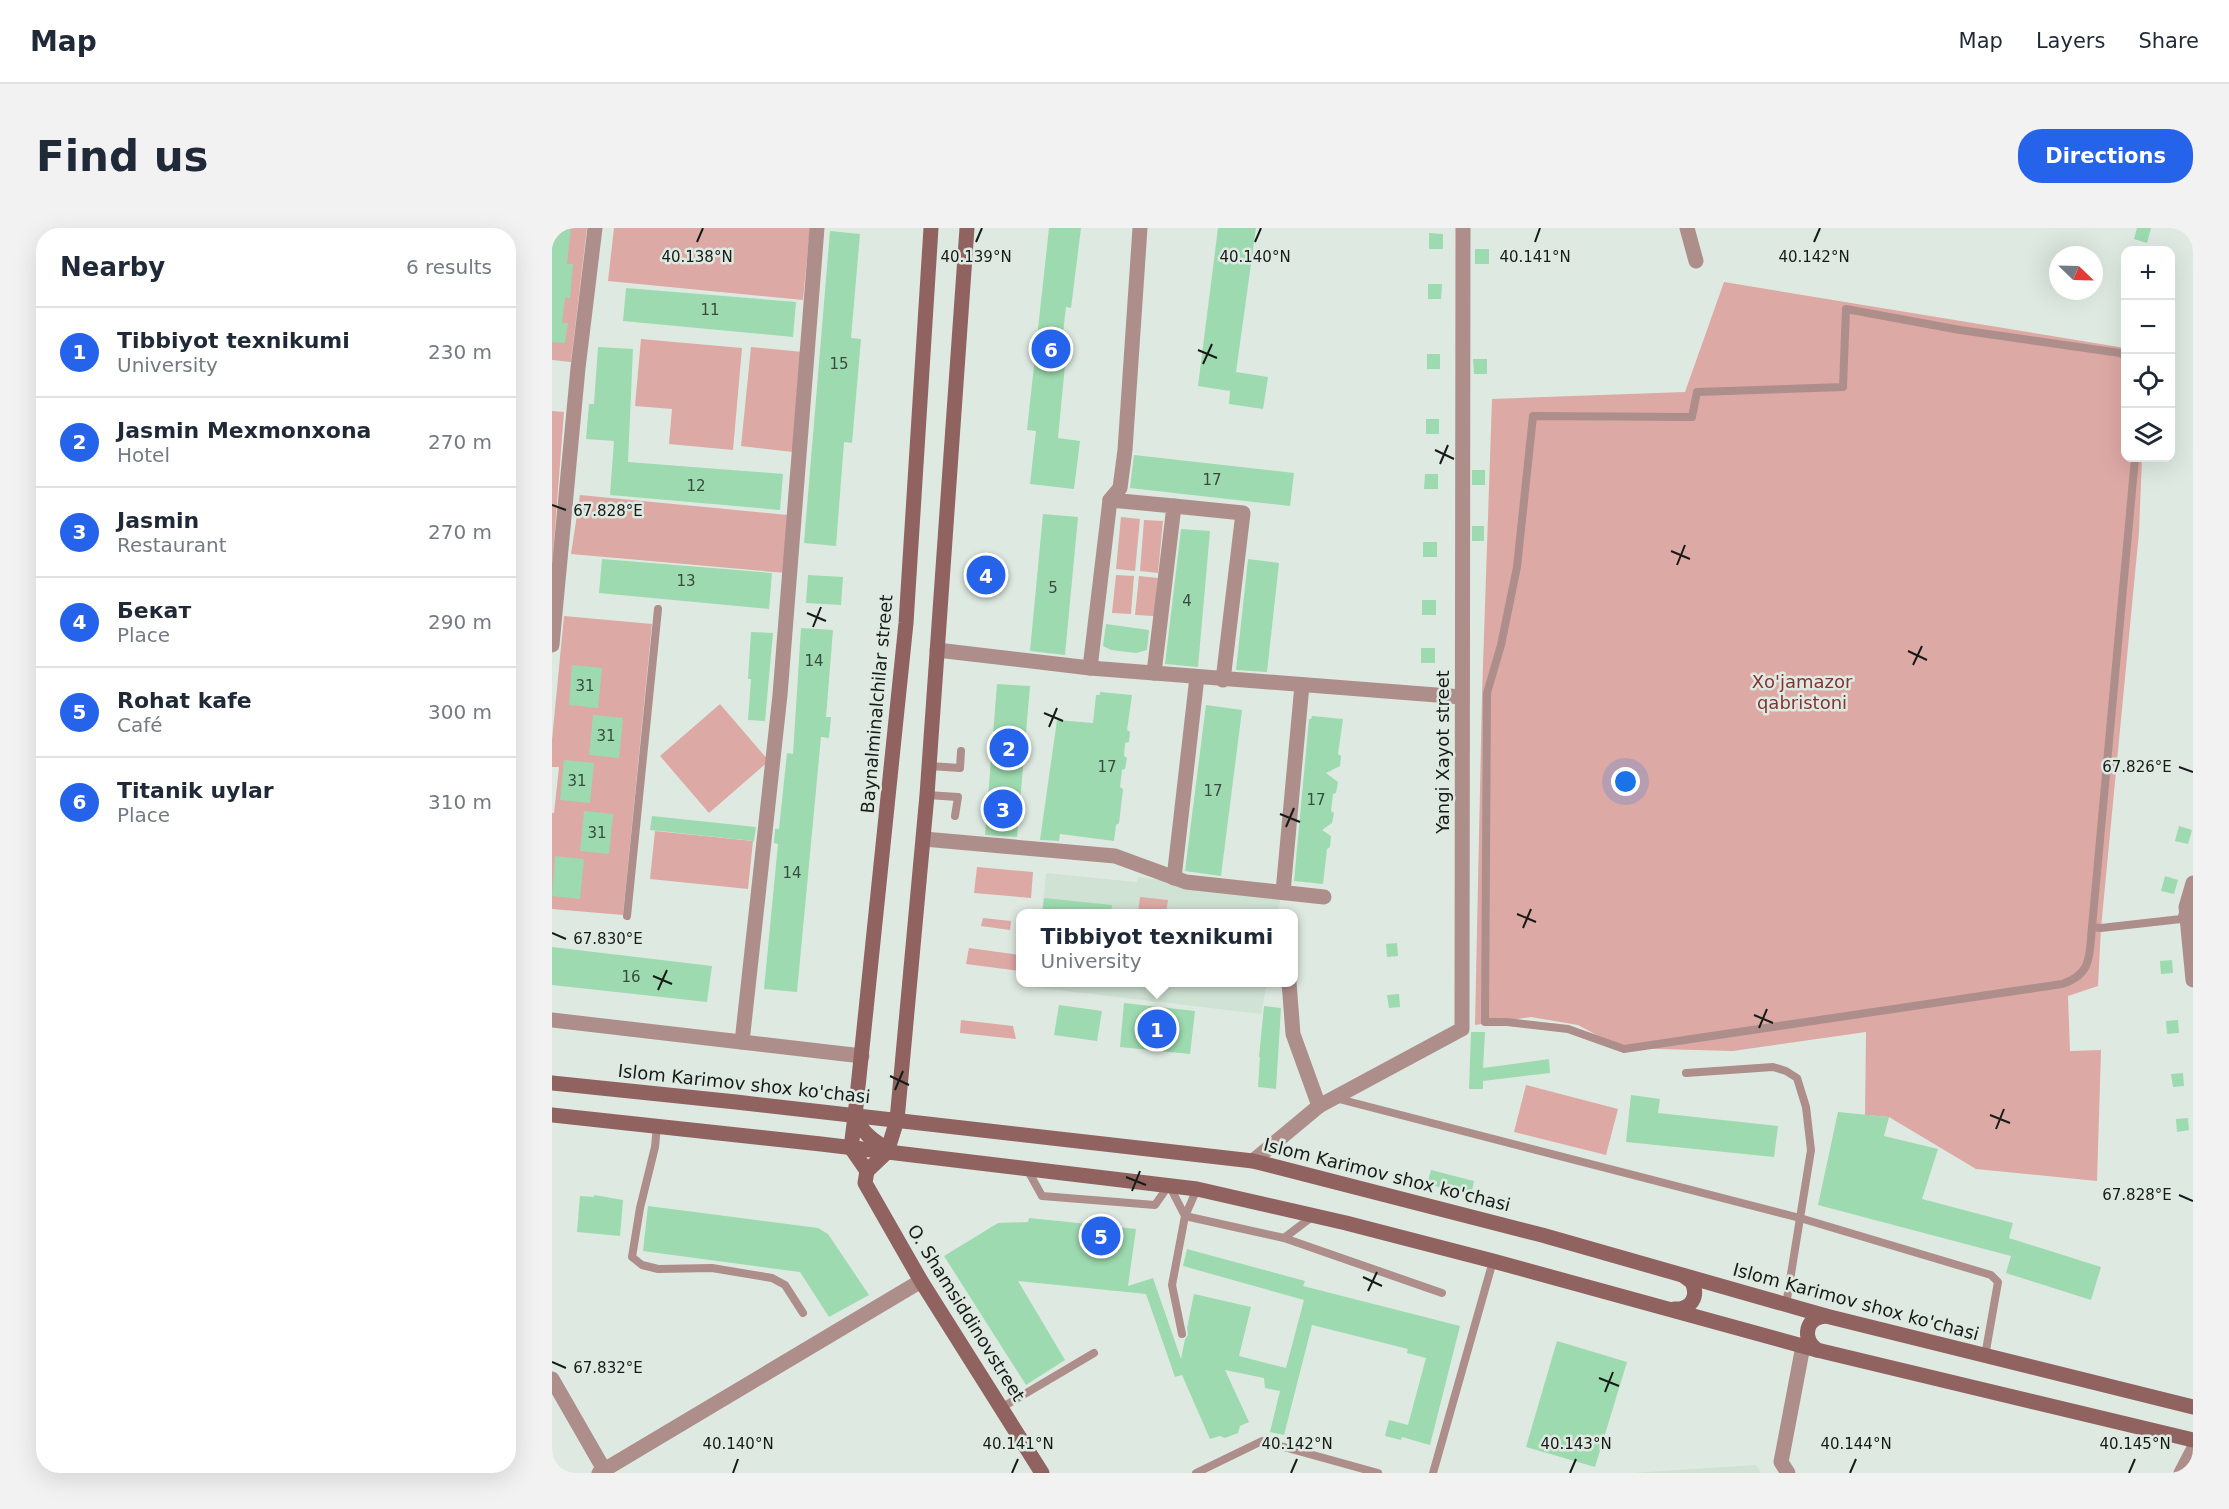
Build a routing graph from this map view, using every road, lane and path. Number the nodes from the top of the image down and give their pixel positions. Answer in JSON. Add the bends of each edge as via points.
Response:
{"nodes":[{"id":1,"x":595,"y":228,"type":"edge"},
{"id":2,"x":817,"y":228,"type":"edge"},
{"id":3,"x":932,"y":228,"type":"edge"},
{"id":4,"x":967,"y":228,"type":"edge"},
{"id":5,"x":1140,"y":228,"type":"edge"},
{"id":6,"x":1463,"y":228,"type":"edge"},
{"id":7,"x":1687,"y":228,"type":"edge"},
{"id":8,"x":1696,"y":261,"type":"dead end"},
{"id":9,"x":2122,"y":354,"type":"edge"},
{"id":10,"x":2135,"y":462,"type":"edge"},
{"id":11,"x":1110,"y":500,"type":"junction"},
{"id":12,"x":1174,"y":506,"type":"junction"},
{"id":13,"x":658,"y":609,"type":"dead end"},
{"id":14,"x":552,"y":645,"type":"edge"},
{"id":15,"x":937,"y":650,"type":"junction"},
{"id":16,"x":1090,"y":668,"type":"junction"},
{"id":17,"x":1154,"y":673,"type":"junction"},
{"id":18,"x":1197,"y":677,"type":"junction"},
{"id":19,"x":1223,"y":680,"type":"junction"},
{"id":20,"x":1302,"y":685,"type":"junction"},
{"id":21,"x":1462,"y":697,"type":"junction"},
{"id":22,"x":962,"y":751,"type":"dead end"},
{"id":23,"x":930,"y":766,"type":"junction"},
{"id":24,"x":927,"y":795,"type":"junction"},
{"id":25,"x":956,"y":816,"type":"dead end"},
{"id":26,"x":924,"y":838,"type":"junction"},
{"id":27,"x":1174,"y":878,"type":"junction"},
{"id":28,"x":2193,"y":883,"type":"edge"},
{"id":29,"x":1283,"y":892,"type":"junction"},
{"id":30,"x":1324,"y":897,"type":"dead end"},
{"id":31,"x":2189,"y":907,"type":"edge"},
{"id":32,"x":627,"y":916,"type":"dead end"},
{"id":33,"x":2092,"y":927,"type":"junction"},
{"id":34,"x":2193,"y":980,"type":"edge"},
{"id":35,"x":1289,"y":987,"type":"edge"},
{"id":36,"x":552,"y":1020,"type":"edge"},
{"id":37,"x":742,"y":1041,"type":"junction"},
{"id":38,"x":862,"y":1056,"type":"junction"},
{"id":39,"x":1686,"y":1073,"type":"dead end"},
{"id":40,"x":552,"y":1083,"type":"edge"},
{"id":41,"x":1334,"y":1098,"type":"junction"},
{"id":42,"x":1319,"y":1106,"type":"junction"},
{"id":43,"x":552,"y":1115,"type":"edge"},
{"id":44,"x":855,"y":1116,"type":"junction"},
{"id":45,"x":897,"y":1120,"type":"junction"},
{"id":46,"x":657,"y":1126,"type":"junction"},
{"id":47,"x":851,"y":1148,"type":"junction"},
{"id":48,"x":888,"y":1151,"type":"junction"},
{"id":49,"x":1253,"y":1161,"type":"junction"},
{"id":50,"x":1027,"y":1169,"type":"junction"},
{"id":51,"x":867,"y":1171,"type":"junction"},
{"id":52,"x":1169,"y":1185,"type":"junction"},
{"id":53,"x":1197,"y":1189,"type":"junction"},
{"id":54,"x":1185,"y":1216,"type":"junction"},
{"id":55,"x":1313,"y":1216,"type":"junction"},
{"id":56,"x":1800,"y":1218,"type":"junction"},
{"id":57,"x":1284,"y":1238,"type":"junction"},
{"id":58,"x":1493,"y":1261,"type":"junction"},
{"id":59,"x":1684,"y":1276,"type":"junction"},
{"id":60,"x":921,"y":1281,"type":"junction"},
{"id":61,"x":1442,"y":1293,"type":"dead end"},
{"id":62,"x":1786,"y":1305,"type":"junction"},
{"id":63,"x":1674,"y":1309,"type":"junction"},
{"id":64,"x":803,"y":1313,"type":"dead end"},
{"id":65,"x":1827,"y":1316,"type":"junction"},
{"id":66,"x":1182,"y":1334,"type":"dead end"},
{"id":67,"x":1810,"y":1348,"type":"junction"},
{"id":68,"x":1094,"y":1353,"type":"dead end"},
{"id":69,"x":1985,"y":1356,"type":"junction"},
{"id":70,"x":552,"y":1379,"type":"edge"},
{"id":71,"x":2193,"y":1407,"type":"edge"},
{"id":72,"x":1001,"y":1408,"type":"junction"},
{"id":73,"x":2193,"y":1440,"type":"edge"},
{"id":74,"x":2193,"y":1450,"type":"edge"},
{"id":75,"x":603,"y":1472,"type":"edge"},
{"id":76,"x":1042,"y":1473,"type":"edge"},
{"id":77,"x":1196,"y":1473,"type":"edge"},
{"id":78,"x":1378,"y":1473,"type":"edge"},
{"id":79,"x":1433,"y":1473,"type":"edge"},
{"id":80,"x":1788,"y":1473,"type":"edge"},
{"id":81,"x":2181,"y":1473,"type":"edge"}],
"edges":[{"from":1,"to":14,"type":"street"},
{"from":2,"to":37,"type":"street","via":[[780,694]]},
{"from":3,"to":38,"type":"main road","name":"Baynalminalchilar street","via":[[906,623]]},
{"from":4,"to":15,"type":"main road"},
{"from":5,"to":11,"type":"street","via":[[1125,450],[1120,488]]},
{"from":6,"to":21,"type":"street","name":"Yangi Xayot street"},
{"from":7,"to":8,"type":"street"},
{"from":9,"to":33,"type":"lane","via":[[1846,309],[1843,387],[1696,392],[1692,417],[1533,416],[1517,567],[1487,693],[1485,1022],[1568,1029],[1624,1049],[2051,986],[2075,980],[2087,968]]},
{"from":10,"to":33,"type":"lane"},
{"from":11,"to":12,"type":"street"},
{"from":11,"to":16,"type":"street"},
{"from":12,"to":17,"type":"street"},
{"from":12,"to":19,"type":"street","via":[[1243,513]]},
{"from":13,"to":32,"type":"lane"},
{"from":15,"to":16,"type":"street"},
{"from":15,"to":23,"type":"main road"},
{"from":16,"to":17,"type":"street"},
{"from":17,"to":18,"type":"street"},
{"from":18,"to":19,"type":"street"},
{"from":18,"to":27,"type":"street"},
{"from":19,"to":20,"type":"street"},
{"from":20,"to":21,"type":"street"},
{"from":20,"to":29,"type":"street"},
{"from":21,"to":41,"type":"street","name":"Yangi Xayot street","via":[[1462,1029]]},
{"from":22,"to":23,"type":"lane","via":[[960,768]]},
{"from":23,"to":24,"type":"main road"},
{"from":24,"to":25,"type":"lane","via":[[958,797]]},
{"from":24,"to":26,"type":"main road"},
{"from":26,"to":27,"type":"street","via":[[1115,856]]},
{"from":26,"to":45,"type":"main road"},
{"from":27,"to":29,"type":"street"},
{"from":28,"to":31,"type":"street"},
{"from":29,"to":30,"type":"street"},
{"from":31,"to":33,"type":"lane","via":[[2181,919]]},
{"from":31,"to":34,"type":"street"},
{"from":35,"to":42,"type":"street","via":[[1293,1034]]},
{"from":36,"to":37,"type":"street"},
{"from":37,"to":38,"type":"street"},
{"from":38,"to":44,"type":"main road","name":"Baynalminalchilar street"},
{"from":39,"to":56,"type":"lane","via":[[1773,1067],[1797,1078],[1806,1107],[1811,1150]]},
{"from":40,"to":44,"type":"main road","name":"Islom Karimov shox ko'chasi"},
{"from":41,"to":42,"type":"street","name":"Yangi Xayot street"},
{"from":41,"to":56,"type":"lane"},
{"from":42,"to":49,"type":"street","name":"Yangi Xayot street"},
{"from":43,"to":46,"type":"main road"},
{"from":44,"to":45,"type":"main road","name":"Islom Karimov shox ko'chasi"},
{"from":44,"to":47,"type":"main road","name":"Baynalminalchilar street"},
{"from":44,"to":48,"type":"main road","via":[[862,1131]]},
{"from":45,"to":48,"type":"main road"},
{"from":45,"to":49,"type":"main road","name":"Islom Karimov shox ko'chasi"},
{"from":46,"to":47,"type":"main road"},
{"from":46,"to":64,"type":"lane","via":[[632,1257],[642,1265],[658,1269],[712,1268],[772,1278],[785,1285]]},
{"from":47,"to":48,"type":"main road"},
{"from":47,"to":51,"type":"main road"},
{"from":48,"to":50,"type":"main road"},
{"from":48,"to":51,"type":"main road"},
{"from":49,"to":59,"type":"main road","name":"Islom Karimov shox ko'chasi","via":[[1542,1235]]},
{"from":50,"to":52,"type":"main road"},
{"from":50,"to":52,"type":"lane","via":[[1042,1196],[1155,1205]]},
{"from":51,"to":60,"type":"main road","name":"O. Shamsiddinovstreet","via":[[865,1183]]},
{"from":52,"to":53,"type":"main road"},
{"from":52,"to":54,"type":"lane"},
{"from":53,"to":54,"type":"lane"},
{"from":53,"to":55,"type":"main road"},
{"from":54,"to":57,"type":"lane"},
{"from":54,"to":66,"type":"lane","via":[[1172,1285]]},
{"from":55,"to":57,"type":"lane"},
{"from":55,"to":58,"type":"main road"},
{"from":56,"to":62,"type":"lane"},
{"from":56,"to":69,"type":"lane","via":[[1991,1275],[1998,1282]]},
{"from":57,"to":61,"type":"lane"},
{"from":58,"to":63,"type":"main road"},
{"from":58,"to":79,"type":"lane"},
{"from":59,"to":62,"type":"main road","name":"Islom Karimov shox ko'chasi"},
{"from":59,"to":63,"type":"main road","via":[[1692,1282],[1694,1297],[1684,1308]]},
{"from":60,"to":72,"type":"main road","name":"O. Shamsiddinovstreet"},
{"from":60,"to":75,"type":"street"},
{"from":62,"to":65,"type":"main road","name":"Islom Karimov shox ko'chasi"},
{"from":63,"to":67,"type":"main road"},
{"from":65,"to":67,"type":"main road","via":[[1812,1322],[1807,1332]]},
{"from":65,"to":69,"type":"main road","name":"Islom Karimov shox ko'chasi"},
{"from":67,"to":73,"type":"main road"},
{"from":67,"to":80,"type":"street","via":[[1780,1461]]},
{"from":68,"to":72,"type":"lane"},
{"from":69,"to":71,"type":"main road","name":"Islom Karimov shox ko'chasi"},
{"from":70,"to":75,"type":"street"},
{"from":72,"to":76,"type":"main road","name":"O. Shamsiddinovstreet"},
{"from":74,"to":81,"type":"street"},
{"from":77,"to":78,"type":"lane","via":[[1262,1441]]}]}
